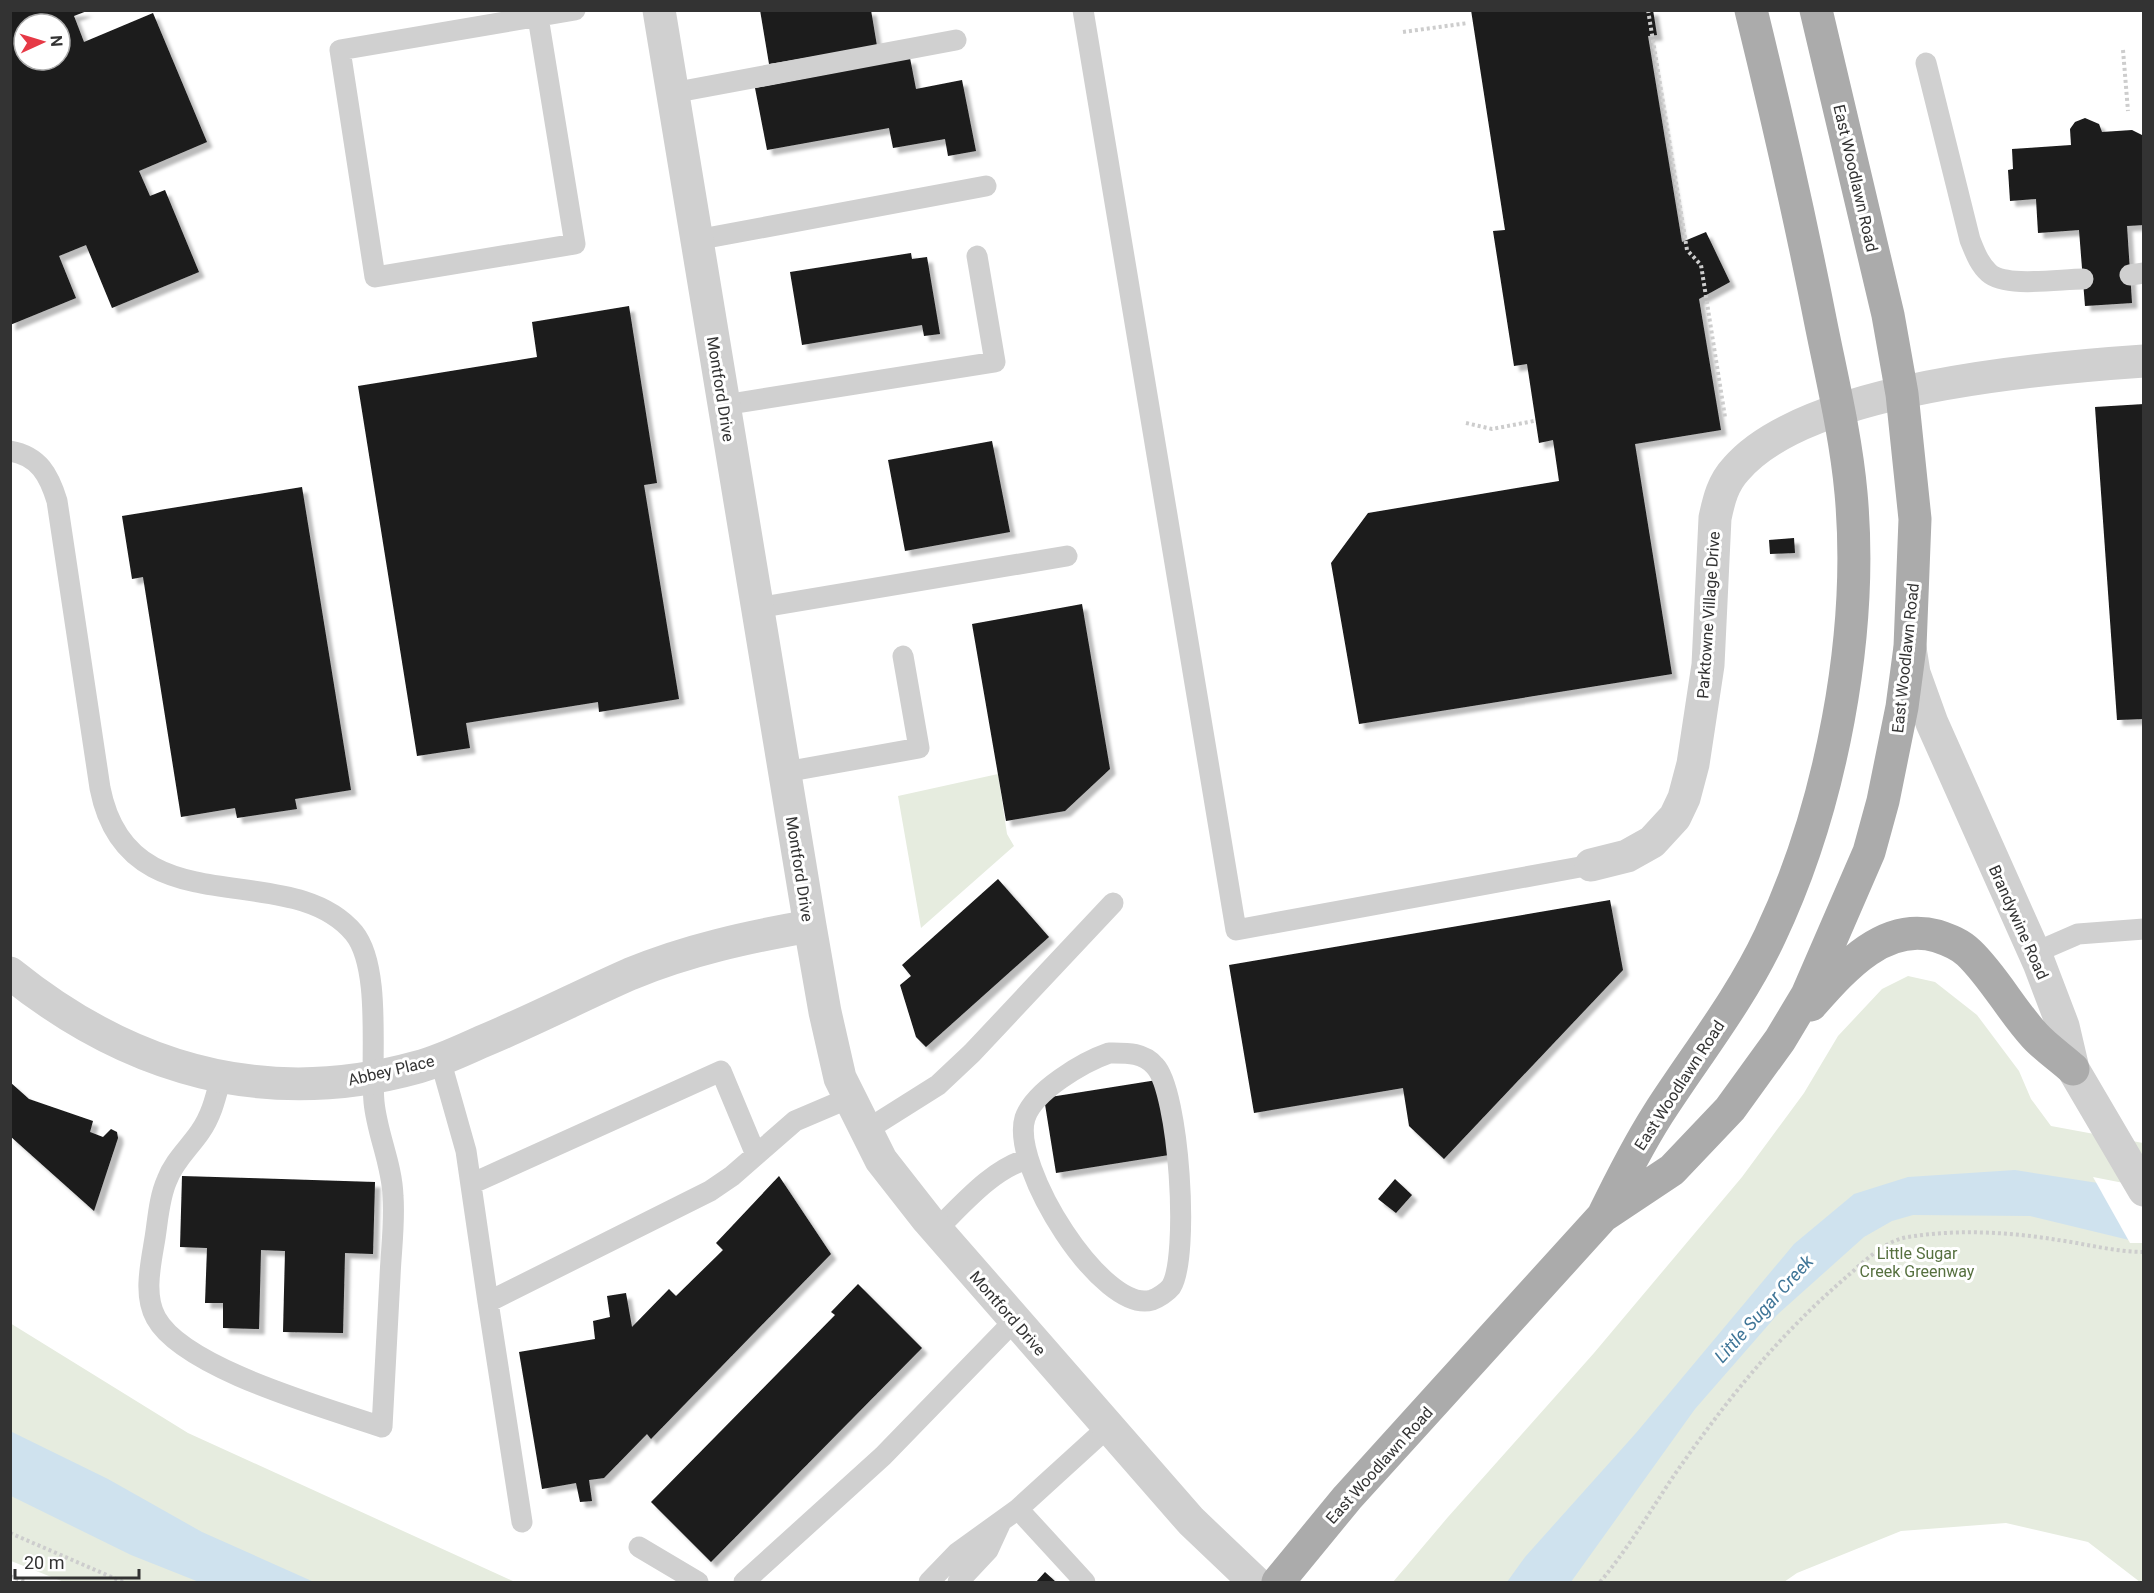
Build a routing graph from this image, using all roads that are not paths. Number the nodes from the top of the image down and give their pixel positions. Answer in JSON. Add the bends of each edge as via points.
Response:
{"nodes":[{"id":1,"x":575,"y":10,"type":"edge"},
{"id":2,"x":659,"y":10,"type":"edge"},
{"id":3,"x":1083,"y":10,"type":"edge"},
{"id":4,"x":1751,"y":10,"type":"edge"},
{"id":5,"x":1816,"y":10,"type":"edge"},
{"id":6,"x":538,"y":17,"type":"junction"},
{"id":7,"x":956,"y":40,"type":"dead end"},
{"id":8,"x":1926,"y":63,"type":"dead end"},
{"id":9,"x":672,"y":93,"type":"junction"},
{"id":10,"x":986,"y":186,"type":"dead end"},
{"id":11,"x":696,"y":240,"type":"junction"},
{"id":12,"x":977,"y":256,"type":"dead end"},
{"id":13,"x":2083,"y":279,"type":"dead end"},
{"id":14,"x":2144,"y":361,"type":"edge"},
{"id":15,"x":1902,"y":394,"type":"junction"},
{"id":16,"x":724,"y":405,"type":"junction"},
{"id":17,"x":1838,"y":411,"type":"junction"},
{"id":18,"x":10,"y":451,"type":"edge"},
{"id":19,"x":1067,"y":556,"type":"dead end"},
{"id":20,"x":757,"y":608,"type":"junction"},
{"id":21,"x":1910,"y":647,"type":"junction"},
{"id":22,"x":903,"y":656,"type":"dead end"},
{"id":23,"x":785,"y":772,"type":"junction"},
{"id":24,"x":1591,"y":866,"type":"joint"},
{"id":25,"x":1113,"y":903,"type":"dead end"},
{"id":26,"x":810,"y":926,"type":"junction"},
{"id":27,"x":2144,"y":929,"type":"edge"},
{"id":28,"x":2034,"y":953,"type":"junction"},
{"id":29,"x":10,"y":973,"type":"edge"},
{"id":30,"x":1780,"y":1040,"type":"junction"},
{"id":31,"x":440,"y":1059,"type":"junction"},
{"id":32,"x":2073,"y":1069,"type":"junction"},
{"id":33,"x":221,"y":1077,"type":"junction"},
{"id":34,"x":373,"y":1077,"type":"junction"},
{"id":35,"x":849,"y":1098,"type":"junction"},
{"id":36,"x":865,"y":1131,"type":"junction"},
{"id":37,"x":756,"y":1155,"type":"junction"},
{"id":38,"x":1027,"y":1159,"type":"junction"},
{"id":39,"x":471,"y":1184,"type":"junction"},
{"id":40,"x":2144,"y":1190,"type":"edge"},
{"id":41,"x":1603,"y":1216,"type":"junction"},
{"id":42,"x":936,"y":1230,"type":"junction"},
{"id":43,"x":488,"y":1302,"type":"junction"},
{"id":44,"x":1015,"y":1320,"type":"junction"},
{"id":45,"x":1108,"y":1427,"type":"junction"},
{"id":46,"x":1018,"y":1509,"type":"junction"},
{"id":47,"x":522,"y":1522,"type":"dead end"},
{"id":48,"x":1000,"y":1524,"type":"junction"},
{"id":49,"x":639,"y":1547,"type":"dead end"},
{"id":50,"x":698,"y":1582,"type":"edge"},
{"id":51,"x":744,"y":1582,"type":"edge"},
{"id":52,"x":929,"y":1582,"type":"edge"},
{"id":53,"x":958,"y":1582,"type":"edge"},
{"id":54,"x":1085,"y":1582,"type":"edge"},
{"id":55,"x":1255,"y":1582,"type":"edge"},
{"id":56,"x":1278,"y":1582,"type":"edge"}],
"edges":[{"from":1,"to":6,"type":"lane"},
{"from":2,"to":9,"type":"street","name":"Montford Drive"},
{"from":3,"to":24,"type":"lane","via":[[1236,930]]},
{"from":4,"to":17,"type":"main road","name":"East Woodlawn Road","via":[[1812,277]]},
{"from":5,"to":15,"type":"main road","name":"East Woodlawn Road","via":[[1888,315]]},
{"from":6,"to":6,"type":"lane","via":[[574,244],[375,277],[340,50]]},
{"from":7,"to":9,"type":"lane"},
{"from":8,"to":13,"type":"lane","via":[[1978,259],[2004,281]]},
{"from":9,"to":11,"type":"street","name":"Montford Drive"},
{"from":10,"to":11,"type":"lane"},
{"from":11,"to":16,"type":"street","name":"Montford Drive"},
{"from":12,"to":16,"type":"lane","via":[[995,362]]},
{"from":14,"to":15,"type":"street","name":"Parktowne Village Drive","via":[[1989,375]]},
{"from":15,"to":17,"type":"street","name":"Parktowne Village Drive"},
{"from":15,"to":21,"type":"main road","name":"East Woodlawn Road","via":[[1915,519]]},
{"from":16,"to":20,"type":"street","name":"Montford Drive"},
{"from":17,"to":24,"type":"street","name":"Parktowne Village Drive","via":[[1782,434],[1738,466],[1728,479],[1715,518],[1708,665],[1684,798],[1676,817],[1652,842]]},
{"from":17,"to":41,"type":"main road","name":"East Woodlawn Road","via":[[1852,496],[1851,614],[1845,685],[1815,813],[1771,935],[1744,984],[1632,1158]]},
{"from":18,"to":34,"type":"lane","via":[[39,464],[49,475],[57,501],[103,805],[119,837],[147,864],[184,879],[311,904],[344,923],[364,952],[369,976]]},
{"from":19,"to":20,"type":"lane"},
{"from":20,"to":23,"type":"street","name":"Montford Drive"},
{"from":21,"to":28,"type":"street","name":"Brandywine Road","via":[[1914,674],[1932,723]]},
{"from":21,"to":30,"type":"main road","name":"East Woodlawn Road","via":[[1893,759],[1869,852],[1807,995]]},
{"from":22,"to":23,"type":"lane","via":[[920,748]]},
{"from":23,"to":26,"type":"street","name":"Montford Drive"},
{"from":25,"to":36,"type":"lane","via":[[938,1085]]},
{"from":26,"to":31,"type":"street","name":"Abbey Place","via":[[700,949],[664,961]]},
{"from":26,"to":35,"type":"street","name":"Montford Drive","via":[[832,1048]]},
{"from":27,"to":28,"type":"lane","via":[[2078,934]]},
{"from":28,"to":32,"type":"street","name":"Brandywine Road","via":[[2062,1026]]},
{"from":29,"to":33,"type":"street","name":"Abbey Place","via":[[99,1034],[182,1067]]},
{"from":30,"to":32,"type":"main road","via":[[1837,977],[1872,947],[1900,935],[1931,934],[1950,940],[1971,954],[2036,1038]]},
{"from":30,"to":41,"type":"main road","name":"East Woodlawn Road","via":[[1703,1140],[1672,1170]]},
{"from":31,"to":34,"type":"street","name":"Abbey Place"},
{"from":31,"to":39,"type":"lane","via":[[455,1106]]},
{"from":32,"to":40,"type":"street","name":"Brandywine Road"},
{"from":33,"to":34,"type":"street","name":"Abbey Place","via":[[304,1084]]},
{"from":33,"to":34,"type":"lane","via":[[207,1121],[173,1166],[166,1182],[151,1266],[150,1302],[156,1317],[181,1346],[216,1365],[382,1427],[393,1196],[380,1137]]},
{"from":35,"to":36,"type":"street","name":"Montford Drive"},
{"from":35,"to":37,"type":"lane","via":[[795,1121]]},
{"from":36,"to":42,"type":"street","name":"Montford Drive","via":[[897,1183]]},
{"from":37,"to":39,"type":"lane","via":[[721,1071]]},
{"from":37,"to":43,"type":"lane","via":[[718,1186],[667,1215]]},
{"from":38,"to":38,"type":"lane","via":[[1051,1214],[1083,1257],[1116,1289],[1140,1301],[1151,1300],[1170,1288],[1178,1268],[1182,1202],[1165,1087],[1152,1062],[1135,1054],[1109,1053],[1080,1066],[1053,1085],[1033,1104],[1025,1119]]},
{"from":38,"to":42,"type":"lane","via":[[986,1182]]},
{"from":39,"to":43,"type":"lane"},
{"from":41,"to":56,"type":"main road","name":"East Woodlawn Road","via":[[1347,1498]]},
{"from":42,"to":44,"type":"street","name":"Montford Drive"},
{"from":43,"to":47,"type":"lane"},
{"from":44,"to":45,"type":"street","name":"Montford Drive"},
{"from":44,"to":51,"type":"lane","via":[[884,1456]]},
{"from":45,"to":46,"type":"lane"},
{"from":45,"to":55,"type":"street","name":"Montford Drive","via":[[1191,1521]]},
{"from":46,"to":48,"type":"lane"},
{"from":46,"to":54,"type":"lane"},
{"from":48,"to":52,"type":"lane","via":[[957,1553]]},
{"from":48,"to":53,"type":"lane","via":[[988,1550]]},
{"from":49,"to":50,"type":"lane"}]}
